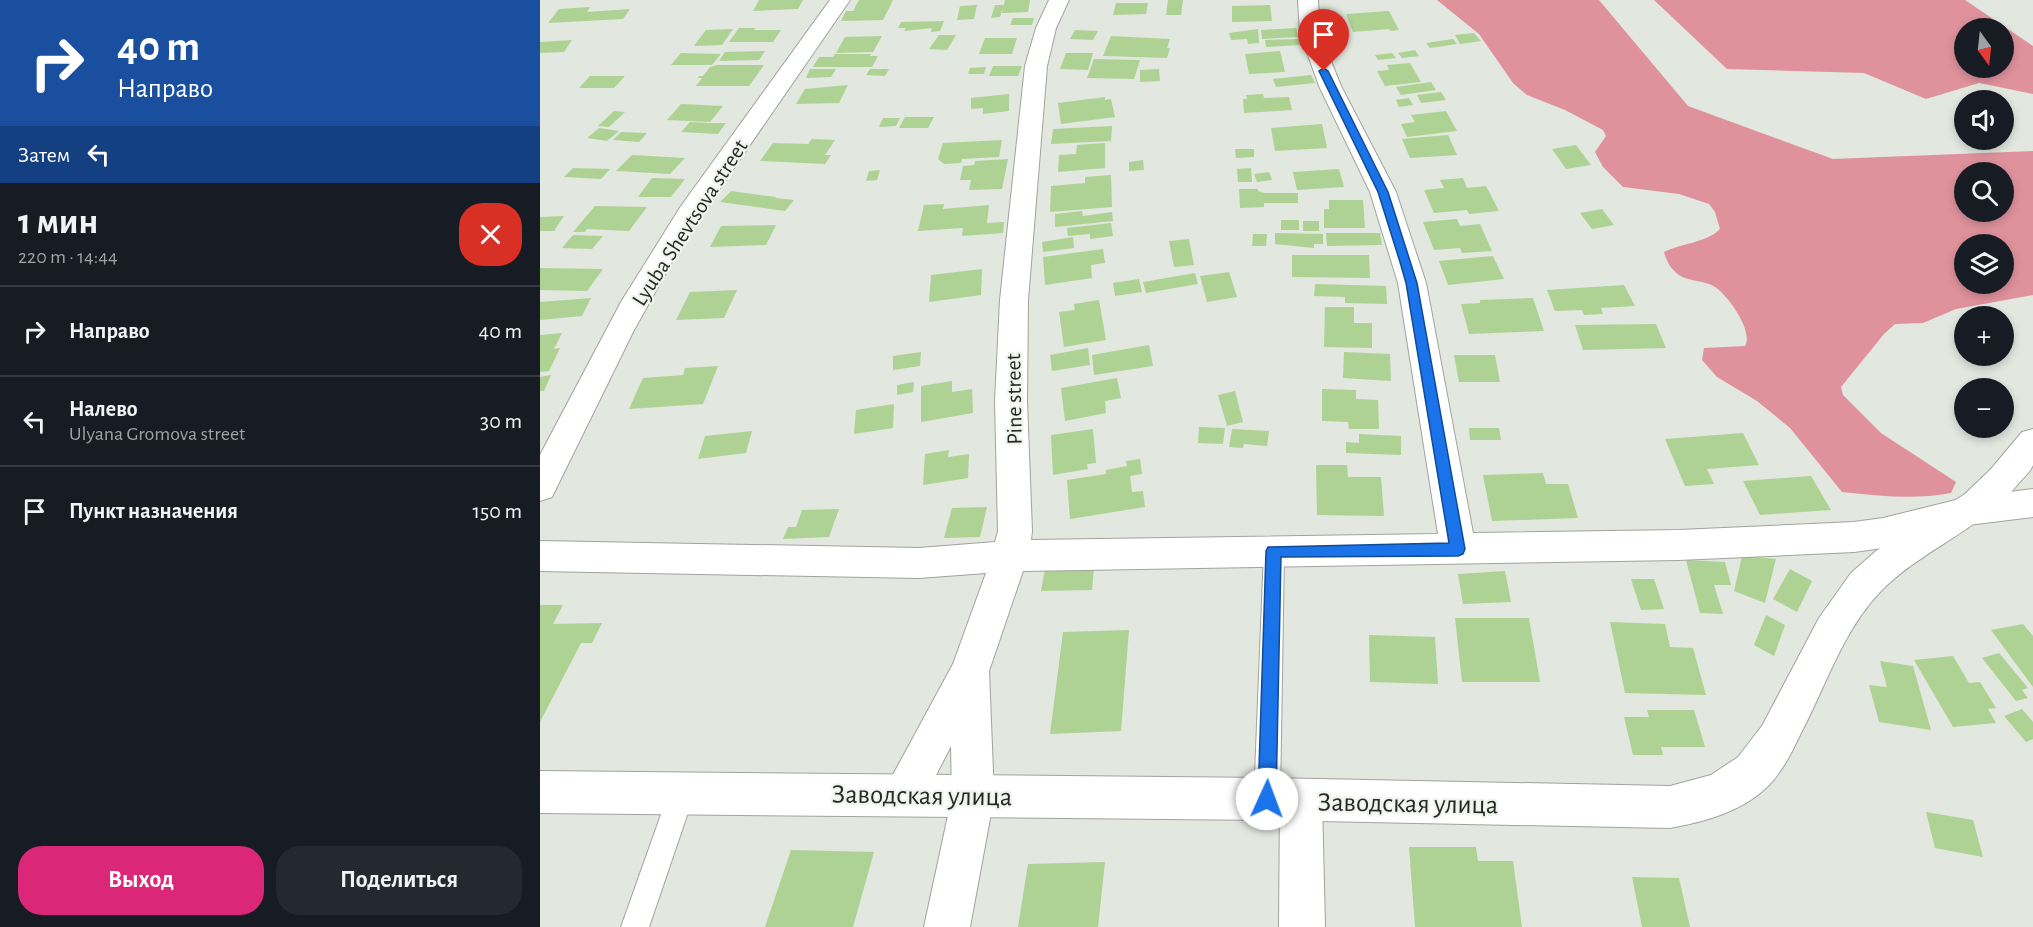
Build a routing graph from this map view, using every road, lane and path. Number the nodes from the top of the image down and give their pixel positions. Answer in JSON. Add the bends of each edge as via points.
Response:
{"nodes":[{"id":1,"x":840,"y":0,"type":"edge"},
{"id":2,"x":1059,"y":0,"type":"edge"},
{"id":3,"x":1308,"y":0,"type":"edge"},
{"id":4,"x":2033,"y":441,"type":"edge"},
{"id":5,"x":540,"y":488,"type":"edge"},
{"id":6,"x":2033,"y":503,"type":"edge"},
{"id":7,"x":1968,"y":511,"type":"junction"},
{"id":8,"x":1458,"y":549,"type":"junction"},
{"id":9,"x":1274,"y":551,"type":"junction"},
{"id":10,"x":540,"y":556,"type":"edge"},
{"id":11,"x":1010,"y":556,"type":"junction"},
{"id":12,"x":970,"y":671,"type":"junction"},
{"id":13,"x":540,"y":792,"type":"edge"},
{"id":14,"x":682,"y":792,"type":"junction"},
{"id":15,"x":903,"y":795,"type":"junction"},
{"id":16,"x":973,"y":797,"type":"junction"},
{"id":17,"x":1284,"y":800,"type":"junction"},
{"id":18,"x":635,"y":927,"type":"edge"},
{"id":19,"x":947,"y":927,"type":"edge"},
{"id":20,"x":1302,"y":927,"type":"edge"}],
"edges":[{"from":1,"to":5,"type":"street","name":"Lyuba Shevtsova street","via":[[670,242],[621,327]]},
{"from":2,"to":11,"type":"street","name":"Pine street","via":[[1046,28],[1036,66],[1023,194],[1011,359],[1016,519]]},
{"from":3,"to":8,"type":"street","via":[[1310,33],[1317,53],[1383,192],[1412,283]]},
{"from":4,"to":7,"type":"street","name":"Заводская улица","via":[[1998,484]]},
{"from":6,"to":7,"type":"street"},
{"from":7,"to":8,"type":"street","via":[[1883,533],[1844,537]]},
{"from":7,"to":17,"type":"street","name":"Заводская улица","via":[[1896,554],[1864,584],[1838,618],[1763,761],[1746,778],[1722,792],[1670,807]]},
{"from":8,"to":9,"type":"street"},
{"from":9,"to":11,"type":"street"},
{"from":9,"to":17,"type":"lane"},
{"from":10,"to":11,"type":"street","via":[[919,563]]},
{"from":11,"to":12,"type":"street","name":"Pine street"},
{"from":12,"to":15,"type":"street"},
{"from":12,"to":16,"type":"street","name":"Pine street"},
{"from":13,"to":14,"type":"street","name":"Заводская улица"},
{"from":14,"to":15,"type":"street","name":"Заводская улица"},
{"from":14,"to":18,"type":"lane"},
{"from":15,"to":16,"type":"street","name":"Заводская улица"},
{"from":16,"to":17,"type":"street","name":"Заводская улица"},
{"from":16,"to":19,"type":"street","name":"Pine street"},
{"from":17,"to":20,"type":"street"}]}
